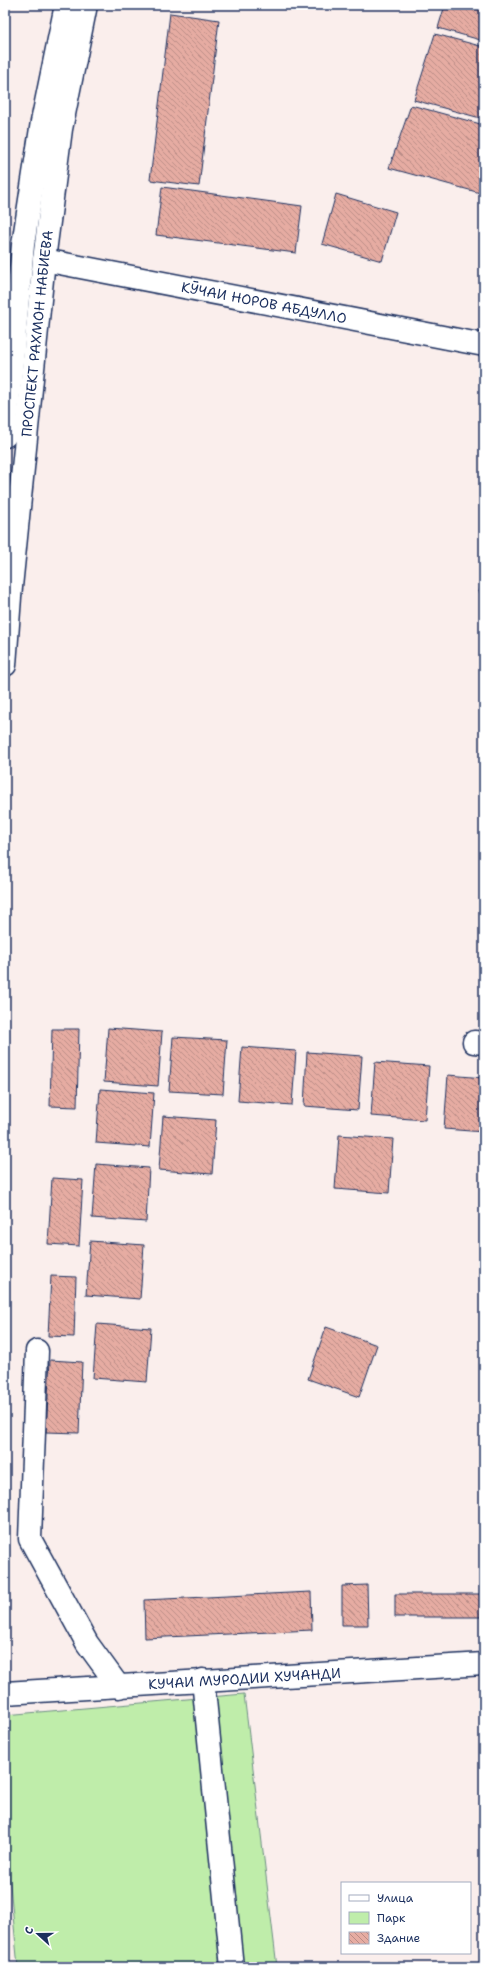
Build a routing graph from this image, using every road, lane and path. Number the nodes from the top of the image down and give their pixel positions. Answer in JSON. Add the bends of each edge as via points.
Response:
{"nodes":[{"id":1,"x":66,"y":5,"type":"edge"},
{"id":2,"x":86,"y":5,"type":"edge"},
{"id":3,"x":44,"y":260,"type":"junction"},
{"id":4,"x":484,"y":345,"type":"edge"},
{"id":5,"x":5,"y":436,"type":"edge"},
{"id":6,"x":5,"y":665,"type":"edge"},
{"id":7,"x":37,"y":1351,"type":"dead end"},
{"id":8,"x":484,"y":1664,"type":"edge"},
{"id":9,"x":203,"y":1680,"type":"junction"},
{"id":10,"x":119,"y":1687,"type":"junction"},
{"id":11,"x":5,"y":1693,"type":"edge"},
{"id":12,"x":232,"y":1967,"type":"edge"}],
"edges":[{"from":1,"to":5,"type":"street","name":"ПРОСПЕКТ РАХМОН НАБИЕВА","via":[[42,122],[23,245]]},
{"from":2,"to":3,"type":"street","name":"ПРОСПЕКТ РАХМОН НАБИЕВА","via":[[61,129]]},
{"from":3,"to":4,"type":"street","name":"КӮЧАИ НОРОВ АБДУЛЛО"},
{"from":3,"to":6,"type":"street","name":"ПРОСПЕКТ РАХМОН НАБИЕВА"},
{"from":7,"to":10,"type":"street","via":[[30,1539],[87,1643]]},
{"from":8,"to":9,"type":"street","name":"КУЧАИ МУРОДИИ ХУЧАНДИ"},
{"from":9,"to":10,"type":"street","name":"КУЧАИ МУРОДИИ ХУЧАНДИ"},
{"from":9,"to":12,"type":"street"},
{"from":10,"to":11,"type":"street","name":"КУЧАИ МУРОДИИ ХУЧАНДИ"}]}
